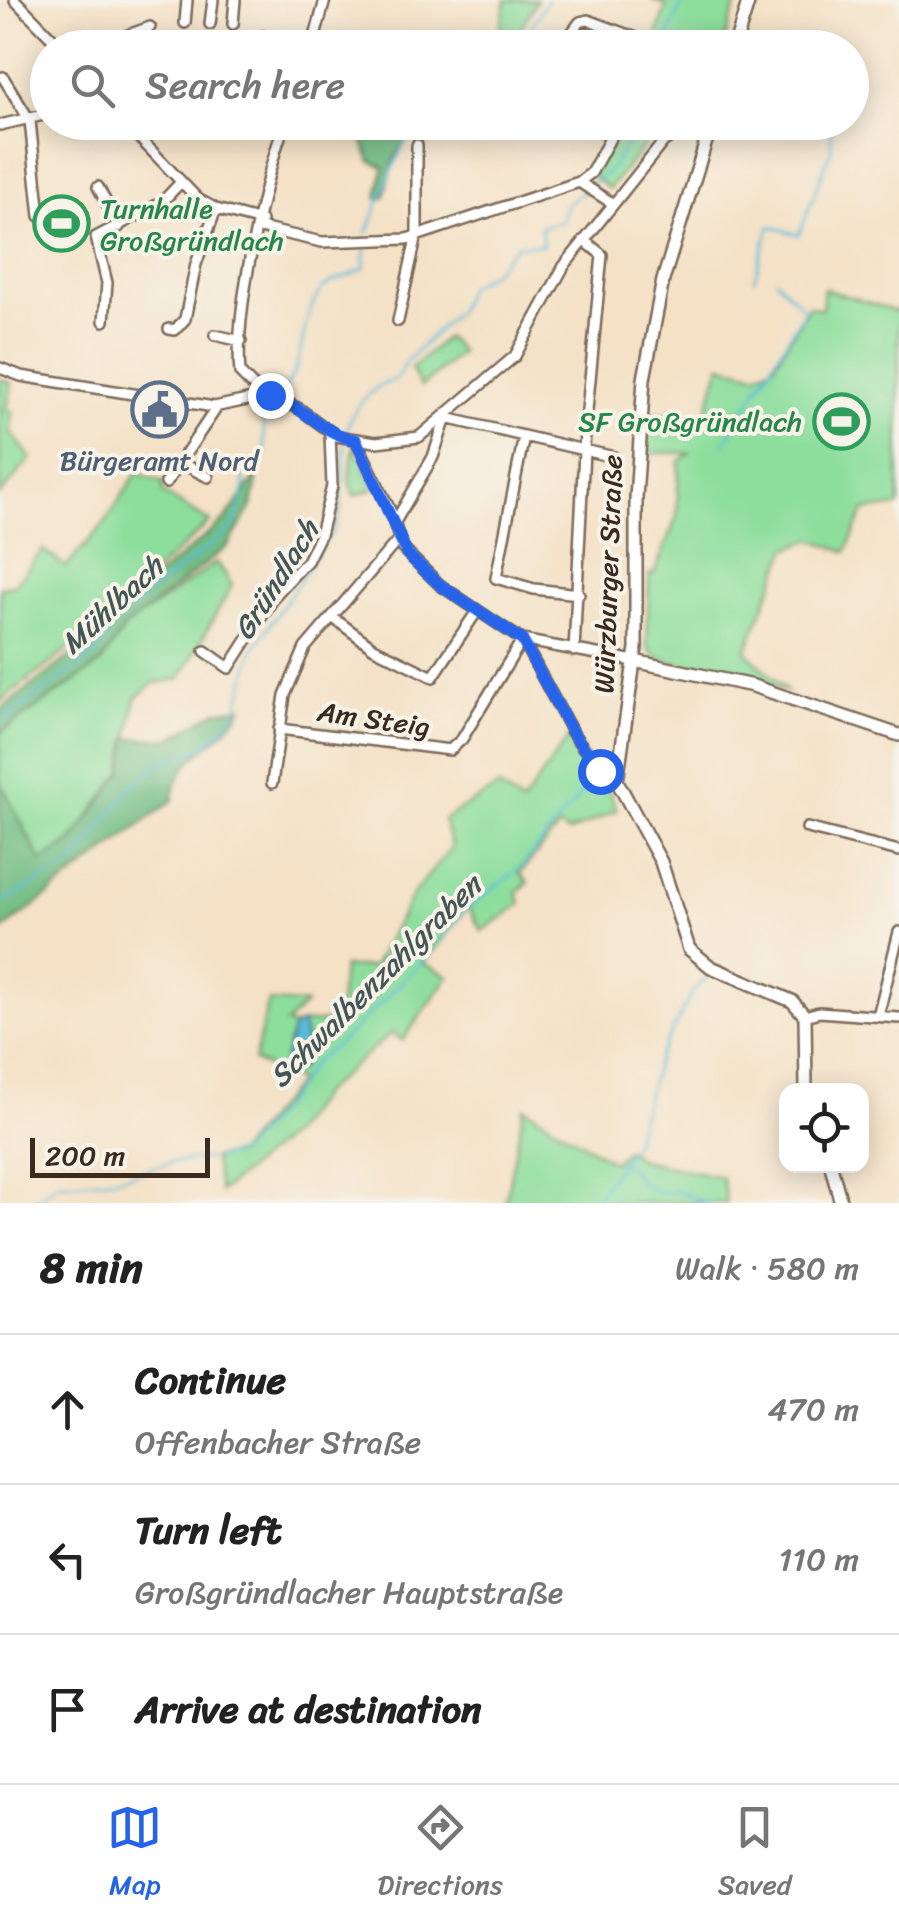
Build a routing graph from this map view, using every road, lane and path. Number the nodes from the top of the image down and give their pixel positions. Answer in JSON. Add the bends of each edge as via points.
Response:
{"nodes":[{"id":1,"x":15,"y":0,"type":"edge"},
{"id":2,"x":187,"y":0,"type":"edge"},
{"id":3,"x":213,"y":0,"type":"edge"},
{"id":4,"x":235,"y":0,"type":"edge"},
{"id":5,"x":324,"y":0,"type":"edge"},
{"id":6,"x":749,"y":0,"type":"edge"},
{"id":7,"x":185,"y":24,"type":"dead end"},
{"id":8,"x":210,"y":24,"type":"dead end"},
{"id":9,"x":233,"y":24,"type":"dead end"},
{"id":10,"x":150,"y":27,"type":"dead end"},
{"id":11,"x":44,"y":30,"type":"edge"},
{"id":12,"x":142,"y":30,"type":"edge"},
{"id":13,"x":316,"y":30,"type":"edge"},
{"id":14,"x":574,"y":30,"type":"edge"},
{"id":15,"x":615,"y":30,"type":"edge"},
{"id":16,"x":740,"y":30,"type":"edge"},
{"id":17,"x":3,"y":77,"type":"dead end"},
{"id":18,"x":30,"y":122,"type":"joint"},
{"id":19,"x":0,"y":125,"type":"edge"},
{"id":20,"x":32,"y":140,"type":"edge"},
{"id":21,"x":141,"y":140,"type":"edge"},
{"id":22,"x":281,"y":140,"type":"edge"},
{"id":23,"x":609,"y":140,"type":"edge"},
{"id":24,"x":666,"y":140,"type":"edge"},
{"id":25,"x":707,"y":140,"type":"edge"},
{"id":26,"x":417,"y":145,"type":"dead end"},
{"id":27,"x":181,"y":182,"type":"junction"},
{"id":28,"x":581,"y":184,"type":"junction"},
{"id":29,"x":98,"y":187,"type":"dead end"},
{"id":30,"x":612,"y":203,"type":"junction"},
{"id":31,"x":216,"y":209,"type":"junction"},
{"id":32,"x":40,"y":216,"type":"dead end"},
{"id":33,"x":260,"y":224,"type":"junction"},
{"id":34,"x":119,"y":228,"type":"junction"},
{"id":35,"x":417,"y":234,"type":"junction"},
{"id":36,"x":584,"y":240,"type":"junction"},
{"id":37,"x":104,"y":321,"type":"dead end"},
{"id":38,"x":398,"y":321,"type":"dead end"},
{"id":39,"x":169,"y":329,"type":"dead end"},
{"id":40,"x":215,"y":335,"type":"dead end"},
{"id":41,"x":241,"y":341,"type":"junction"},
{"id":42,"x":0,"y":368,"type":"edge"},
{"id":43,"x":262,"y":395,"type":"junction"},
{"id":44,"x":218,"y":408,"type":"junction"},
{"id":45,"x":446,"y":418,"type":"junction"},
{"id":46,"x":440,"y":429,"type":"junction"},
{"id":47,"x":333,"y":435,"type":"junction"},
{"id":48,"x":524,"y":436,"type":"junction"},
{"id":49,"x":354,"y":440,"type":"junction"},
{"id":50,"x":584,"y":451,"type":"junction"},
{"id":51,"x":614,"y":457,"type":"dead end"},
{"id":52,"x":179,"y":462,"type":"junction"},
{"id":53,"x":208,"y":477,"type":"dead end"},
{"id":54,"x":166,"y":483,"type":"dead end"},
{"id":55,"x":395,"y":522,"type":"junction"},
{"id":56,"x":398,"y":540,"type":"junction"},
{"id":57,"x":579,"y":594,"type":"junction"},
{"id":58,"x":477,"y":611,"type":"junction"},
{"id":59,"x":332,"y":617,"type":"junction"},
{"id":60,"x":526,"y":642,"type":"junction"},
{"id":61,"x":555,"y":648,"type":"junction"},
{"id":62,"x":574,"y":651,"type":"junction"},
{"id":63,"x":205,"y":652,"type":"dead end"},
{"id":64,"x":634,"y":660,"type":"junction"},
{"id":65,"x":540,"y":666,"type":"junction"},
{"id":66,"x":279,"y":729,"type":"junction"},
{"id":67,"x":899,"y":734,"type":"edge"},
{"id":68,"x":600,"y":771,"type":"dead end"},
{"id":69,"x":272,"y":783,"type":"dead end"},
{"id":70,"x":807,"y":828,"type":"dead end"},
{"id":71,"x":899,"y":852,"type":"edge"},
{"id":72,"x":899,"y":932,"type":"edge"},
{"id":73,"x":805,"y":1016,"type":"junction"},
{"id":74,"x":878,"y":1016,"type":"junction"},
{"id":75,"x":899,"y":1018,"type":"edge"},
{"id":76,"x":806,"y":1083,"type":"edge"},
{"id":77,"x":833,"y":1173,"type":"edge"},
{"id":78,"x":841,"y":1203,"type":"edge"}],
"edges":[{"from":1,"to":11,"type":"street"},
{"from":2,"to":7,"type":"street"},
{"from":3,"to":8,"type":"street"},
{"from":4,"to":9,"type":"street"},
{"from":5,"to":13,"type":"street"},
{"from":6,"to":16,"type":"main road"},
{"from":10,"to":12,"type":"street"},
{"from":14,"to":15,"type":"street","via":[[588,20]]},
{"from":17,"to":18,"type":"street"},
{"from":18,"to":19,"type":"street"},
{"from":20,"to":32,"type":"street"},
{"from":21,"to":27,"type":"street"},
{"from":22,"to":33,"type":"street"},
{"from":23,"to":28,"type":"street"},
{"from":24,"to":30,"type":"street"},
{"from":25,"to":64,"type":"main road","name":"Würzburger Straße","via":[[663,280],[644,379]]},
{"from":26,"to":35,"type":"street"},
{"from":27,"to":31,"type":"street"},
{"from":27,"to":34,"type":"street"},
{"from":28,"to":30,"type":"street"},
{"from":28,"to":35,"type":"street"},
{"from":29,"to":34,"type":"street"},
{"from":30,"to":36,"type":"street"},
{"from":31,"to":33,"type":"street"},
{"from":31,"to":39,"type":"street","via":[[185,319]]},
{"from":33,"to":35,"type":"street","via":[[322,242]]},
{"from":33,"to":41,"type":"street"},
{"from":34,"to":37,"type":"street","via":[[96,237],[107,283]]},
{"from":35,"to":38,"type":"street"},
{"from":36,"to":45,"type":"street","via":[[515,356]]},
{"from":36,"to":50,"type":"street","via":[[602,256]]},
{"from":40,"to":41,"type":"street"},
{"from":41,"to":43,"type":"street","via":[[242,376]]},
{"from":42,"to":44,"type":"street"},
{"from":43,"to":44,"type":"street"},
{"from":43,"to":47,"type":"street","via":[[296,406]]},
{"from":44,"to":52,"type":"street"},
{"from":45,"to":46,"type":"street"},
{"from":45,"to":48,"type":"street"},
{"from":46,"to":49,"type":"street","via":[[410,440]]},
{"from":46,"to":55,"type":"street"},
{"from":47,"to":49,"type":"street"},
{"from":47,"to":63,"type":"street","via":[[332,486],[307,561],[277,593],[229,668]]},
{"from":48,"to":50,"type":"street"},
{"from":48,"to":57,"type":"street","via":[[496,578]]},
{"from":49,"to":55,"type":"street"},
{"from":50,"to":51,"type":"street"},
{"from":50,"to":57,"type":"street"},
{"from":52,"to":53,"type":"street"},
{"from":52,"to":54,"type":"street"},
{"from":55,"to":56,"type":"street"},
{"from":56,"to":58,"type":"street","via":[[427,574]]},
{"from":56,"to":59,"type":"street"},
{"from":57,"to":62,"type":"street"},
{"from":58,"to":59,"type":"street","via":[[433,678]]},
{"from":58,"to":60,"type":"street"},
{"from":59,"to":66,"type":"street","via":[[293,672]]},
{"from":60,"to":61,"type":"street"},
{"from":60,"to":65,"type":"street"},
{"from":60,"to":66,"type":"street","name":"Am Steig","via":[[450,750]]},
{"from":61,"to":62,"type":"street"},
{"from":61,"to":65,"type":"street"},
{"from":62,"to":64,"type":"street"},
{"from":64,"to":67,"type":"main road","via":[[753,686]]},
{"from":64,"to":73,"type":"main road","name":"Würzburger Straße","via":[[617,781],[661,862],[680,932],[695,956],[792,1001]]},
{"from":65,"to":68,"type":"street"},
{"from":66,"to":69,"type":"street"},
{"from":70,"to":71,"type":"street"},
{"from":72,"to":74,"type":"street"},
{"from":73,"to":74,"type":"street"},
{"from":73,"to":76,"type":"main road"},
{"from":74,"to":75,"type":"street"},
{"from":77,"to":78,"type":"main road"}]}
